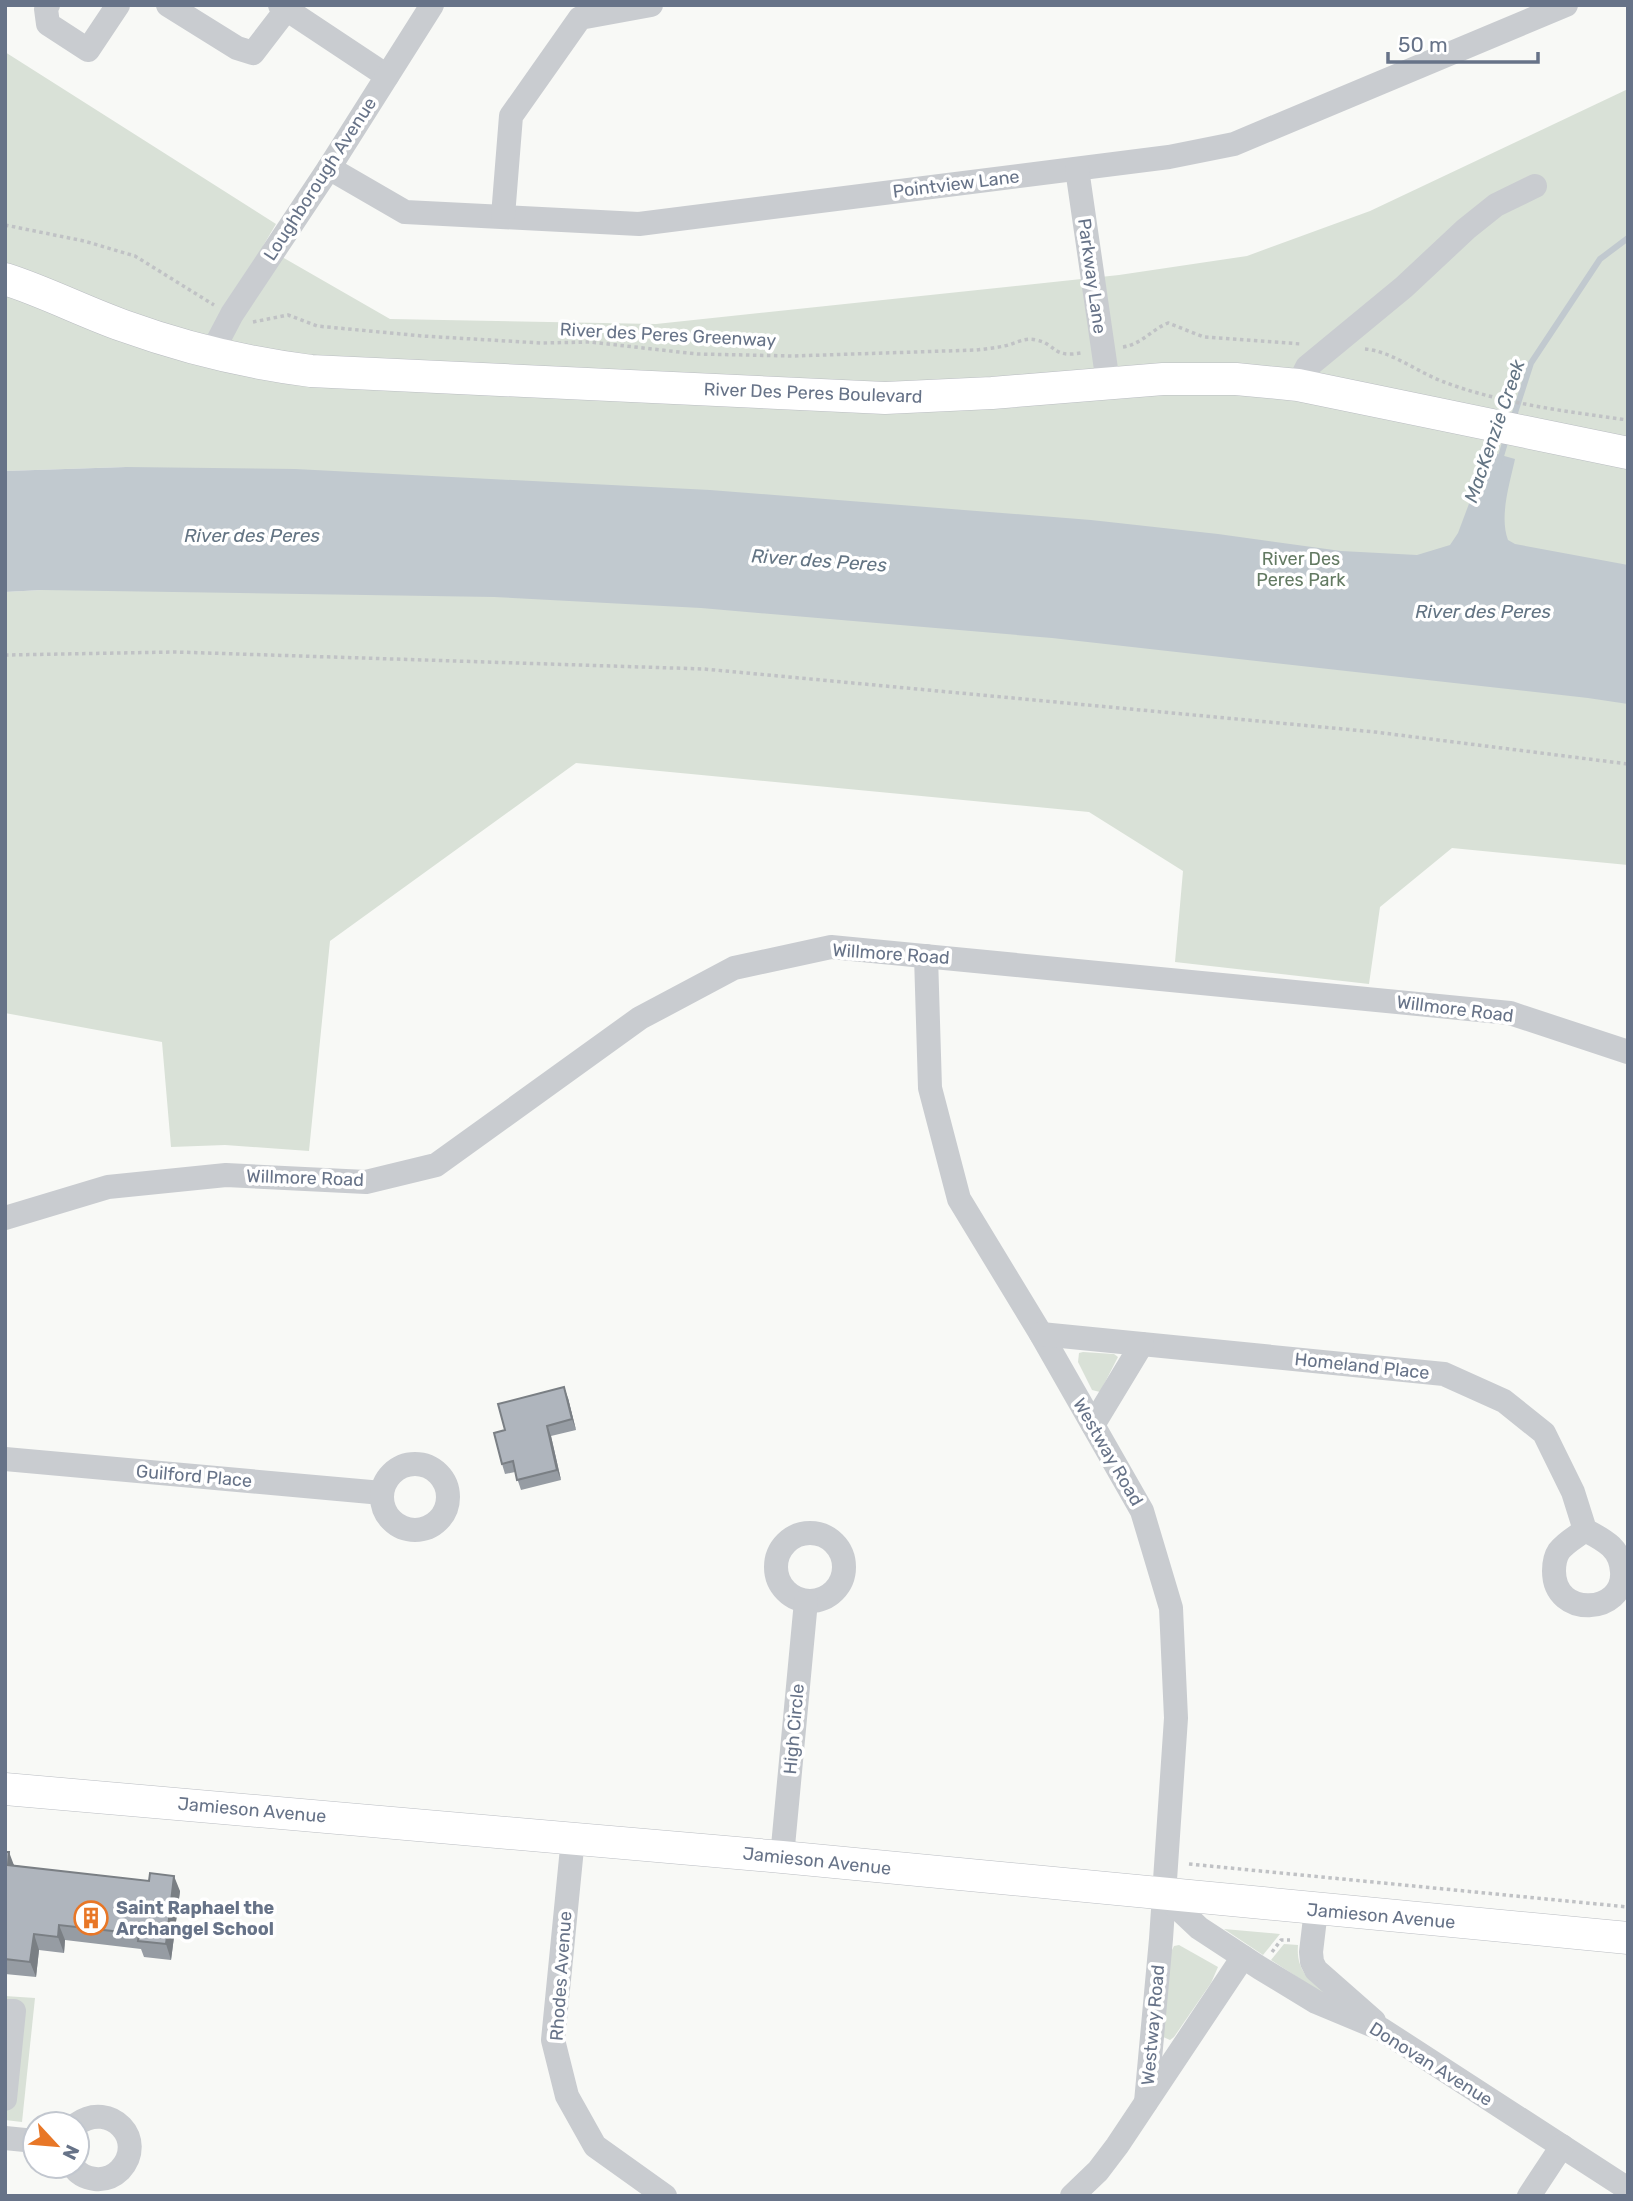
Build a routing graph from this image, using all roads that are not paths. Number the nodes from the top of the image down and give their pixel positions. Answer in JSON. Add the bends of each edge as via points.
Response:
{"nodes":[{"id":1,"x":48,"y":5,"type":"edge"},
{"id":2,"x":118,"y":5,"type":"edge"},
{"id":3,"x":168,"y":5,"type":"edge"},
{"id":4,"x":432,"y":5,"type":"edge"},
{"id":5,"x":651,"y":5,"type":"edge"},
{"id":6,"x":1566,"y":5,"type":"edge"},
{"id":7,"x":283,"y":7,"type":"edge"},
{"id":8,"x":387,"y":76,"type":"junction"},
{"id":9,"x":329,"y":168,"type":"junction"},
{"id":10,"x":1077,"y":169,"type":"junction"},
{"id":11,"x":1535,"y":186,"type":"dead end"},
{"id":12,"x":503,"y":216,"type":"junction"},
{"id":13,"x":5,"y":279,"type":"edge"},
{"id":14,"x":211,"y":354,"type":"junction"},
{"id":15,"x":1108,"y":383,"type":"junction"},
{"id":16,"x":1298,"y":385,"type":"junction"},
{"id":17,"x":1628,"y":453,"type":"edge"},
{"id":18,"x":926,"y":956,"type":"junction"},
{"id":19,"x":1628,"y":1052,"type":"edge"},
{"id":20,"x":5,"y":1218,"type":"edge"},
{"id":21,"x":1041,"y":1334,"type":"junction"},
{"id":22,"x":1142,"y":1344,"type":"junction"},
{"id":23,"x":1093,"y":1425,"type":"junction"},
{"id":24,"x":5,"y":1460,"type":"edge"},
{"id":25,"x":382,"y":1493,"type":"dead end"},
{"id":26,"x":1585,"y":1530,"type":"dead end"},
{"id":27,"x":806,"y":1601,"type":"dead end"},
{"id":28,"x":5,"y":1789,"type":"edge"},
{"id":29,"x":573,"y":1838,"type":"junction"},
{"id":30,"x":782,"y":1857,"type":"junction"},
{"id":31,"x":1164,"y":1895,"type":"junction"},
{"id":32,"x":1316,"y":1910,"type":"junction"},
{"id":33,"x":1628,"y":1938,"type":"edge"},
{"id":34,"x":1254,"y":1958,"type":"junction"},
{"id":35,"x":5,"y":2011,"type":"edge"},
{"id":36,"x":1381,"y":2029,"type":"junction"},
{"id":37,"x":5,"y":2099,"type":"edge"},
{"id":38,"x":1146,"y":2102,"type":"junction"},
{"id":39,"x":91,"y":2117,"type":"edge"},
{"id":40,"x":1562,"y":2146,"type":"junction"},
{"id":41,"x":91,"y":2179,"type":"edge"},
{"id":42,"x":1628,"y":2189,"type":"edge"},
{"id":43,"x":665,"y":2196,"type":"edge"},
{"id":44,"x":1072,"y":2196,"type":"edge"},
{"id":45,"x":1529,"y":2196,"type":"edge"}],
"edges":[{"from":1,"to":2,"type":"street","via":[[48,24],[88,50]]},
{"from":3,"to":7,"type":"street","via":[[237,48],[254,53]]},
{"from":4,"to":8,"type":"street","name":"Loughborough Avenue"},
{"from":5,"to":12,"type":"street","via":[[580,19],[512,116]]},
{"from":6,"to":10,"type":"street","name":"Pointview Lane","via":[[1234,144]]},
{"from":7,"to":8,"type":"street"},
{"from":8,"to":9,"type":"street","name":"Loughborough Avenue"},
{"from":9,"to":12,"type":"street","name":"Pointview Lane","via":[[405,212]]},
{"from":9,"to":14,"type":"street","name":"Loughborough Avenue","via":[[232,314]]},
{"from":10,"to":12,"type":"street","name":"Pointview Lane","via":[[639,224]]},
{"from":10,"to":15,"type":"street","name":"Parkway Lane"},
{"from":11,"to":16,"type":"street","via":[[1496,205],[1466,229],[1404,288],[1307,367]]},
{"from":13,"to":14,"type":"main road","name":"River Des Peres Boulevard"},
{"from":14,"to":15,"type":"main road","name":"River Des Peres Boulevard","via":[[339,374],[848,397],[958,396]]},
{"from":15,"to":16,"type":"main road","name":"River Des Peres Boulevard","via":[[1211,378]]},
{"from":16,"to":17,"type":"main road","name":"River Des Peres Boulevard","via":[[1474,407],[1545,421]]},
{"from":18,"to":19,"type":"street","name":"Willmore Road","via":[[1510,1013]]},
{"from":18,"to":20,"type":"street","name":"Willmore Road","via":[[831,947],[734,968],[640,1017],[436,1165],[366,1182],[226,1175],[108,1187]]},
{"from":18,"to":21,"type":"street","name":"Westway Road","via":[[930,1088],[959,1199]]},
{"from":21,"to":22,"type":"street","name":"Homeland Place"},
{"from":21,"to":23,"type":"street","name":"Westway Road"},
{"from":22,"to":23,"type":"street"},
{"from":22,"to":26,"type":"street","name":"Homeland Place","via":[[1444,1374],[1504,1401],[1544,1433],[1573,1492]]},
{"from":23,"to":31,"type":"street","name":"Westway Road","via":[[1142,1511],[1171,1608],[1176,1718]]},
{"from":24,"to":25,"type":"street","name":"Guilford Place"},
{"from":27,"to":30,"type":"street","name":"High Circle"},
{"from":28,"to":29,"type":"main road","name":"Jamieson Avenue"},
{"from":29,"to":30,"type":"main road","name":"Jamieson Avenue"},
{"from":29,"to":43,"type":"street","name":"Rhodes Avenue","via":[[553,2040],[567,2096],[595,2146]]},
{"from":30,"to":31,"type":"main road","name":"Jamieson Avenue"},
{"from":31,"to":32,"type":"main road","name":"Jamieson Avenue"},
{"from":31,"to":34,"type":"street","name":"Donovan Avenue","via":[[1199,1928]]},
{"from":31,"to":38,"type":"street","name":"Westway Road"},
{"from":32,"to":33,"type":"main road","name":"Jamieson Avenue"},
{"from":32,"to":36,"type":"street","via":[[1312,1962]]},
{"from":34,"to":36,"type":"street","name":"Donovan Avenue","via":[[1317,2002]]},
{"from":34,"to":38,"type":"street","name":"Westway Road"},
{"from":35,"to":37,"type":"street","via":[[14,2011]]},
{"from":36,"to":40,"type":"street","name":"Donovan Avenue"},
{"from":38,"to":44,"type":"street","name":"Westway Road","via":[[1098,2171]]},
{"from":39,"to":41,"type":"street","via":[[120,2124],[130,2149],[126,2164],[115,2175]]},
{"from":40,"to":42,"type":"street","name":"Donovan Avenue"},
{"from":40,"to":45,"type":"street"}]}
